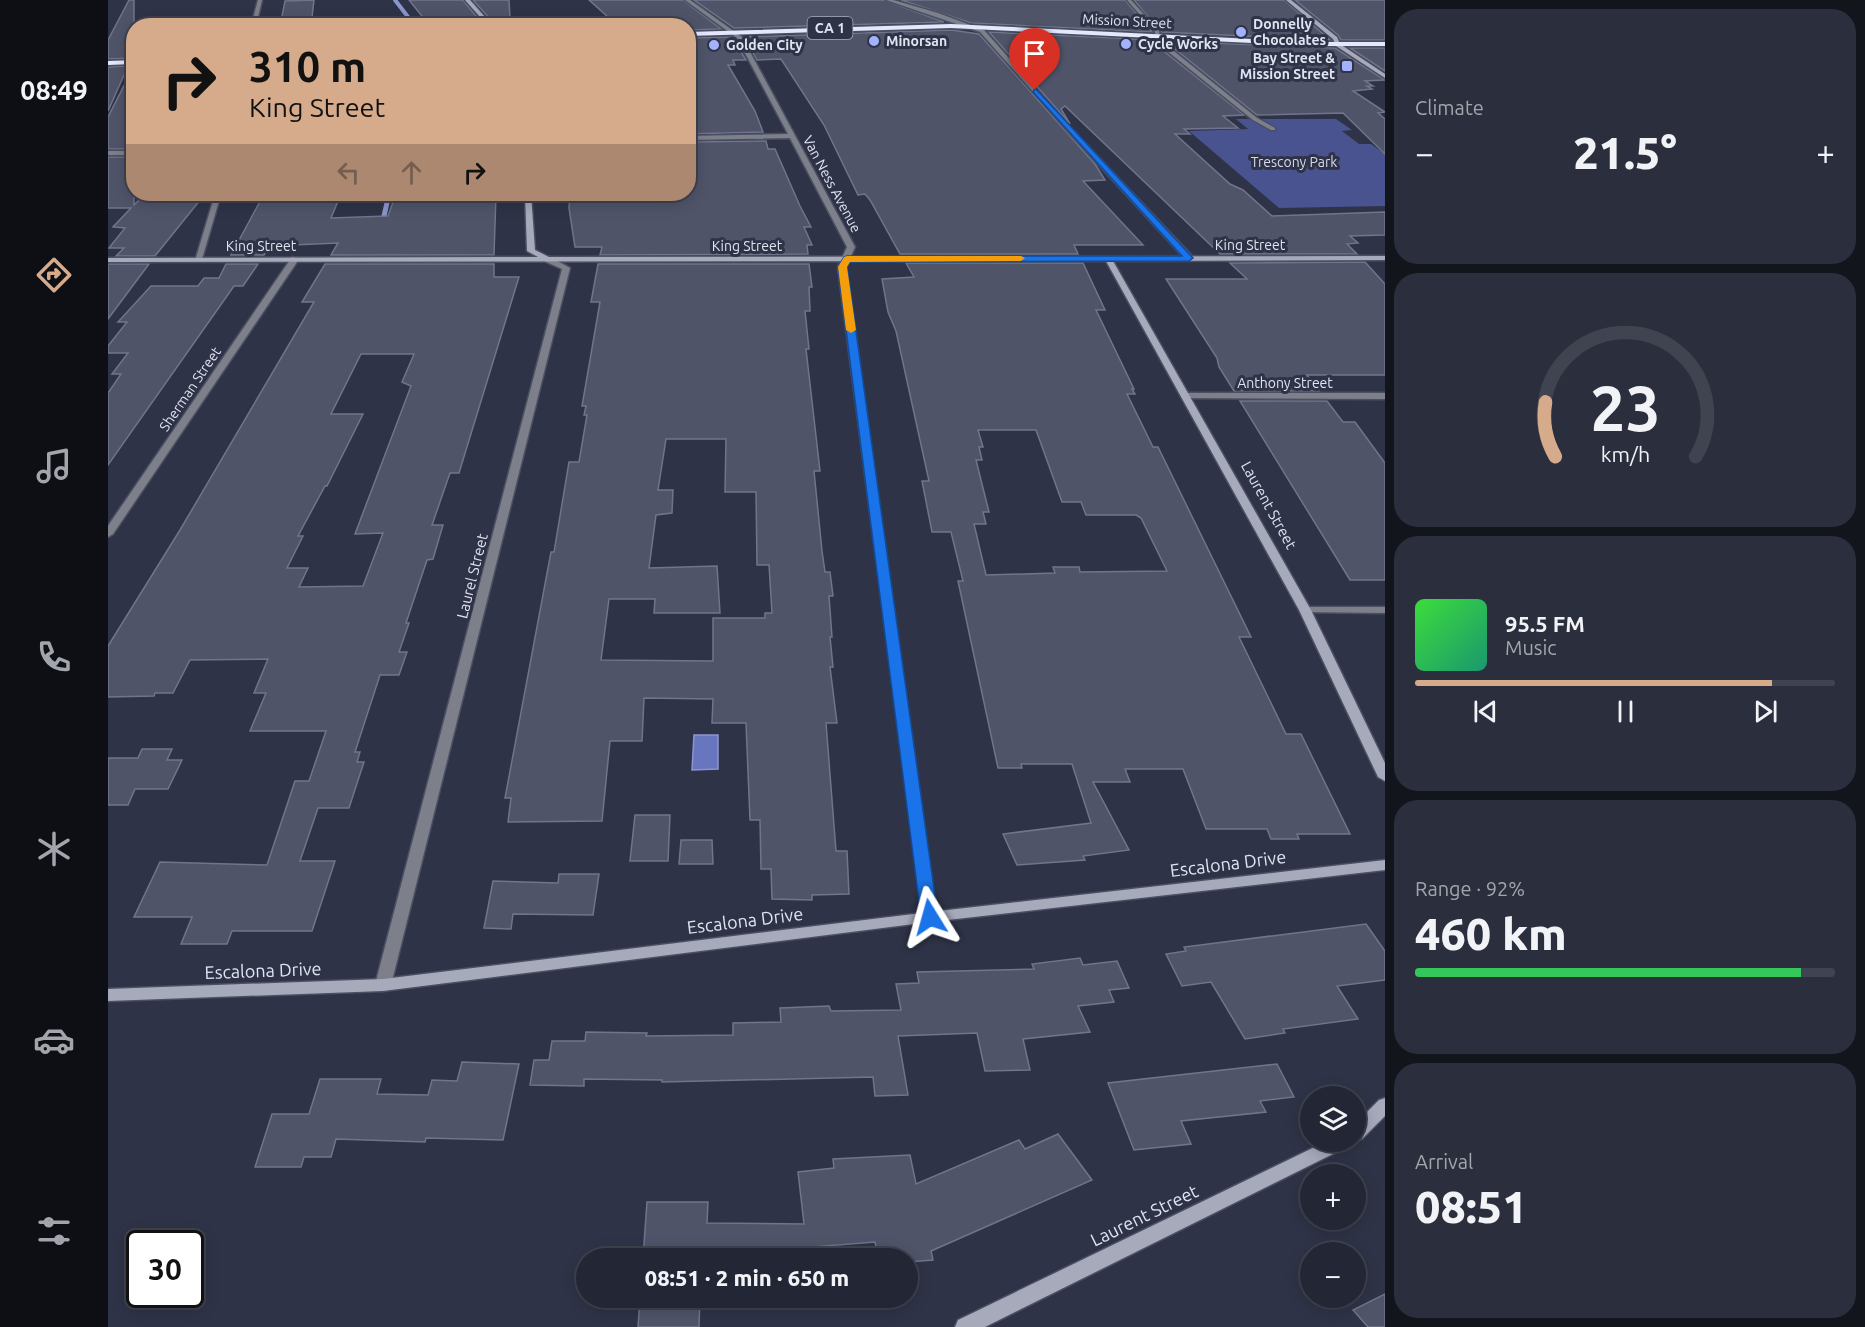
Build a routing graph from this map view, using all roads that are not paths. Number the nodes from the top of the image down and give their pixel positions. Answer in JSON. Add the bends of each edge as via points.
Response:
{"nodes":[{"id":1,"x":260,"y":0,"type":"edge"},
{"id":2,"x":467,"y":0,"type":"edge"},
{"id":3,"x":687,"y":0,"type":"edge"},
{"id":4,"x":888,"y":0,"type":"edge"},
{"id":5,"x":1288,"y":0,"type":"edge"},
{"id":6,"x":1131,"y":2,"type":"edge"},
{"id":7,"x":255,"y":18,"type":"edge"},
{"id":8,"x":484,"y":18,"type":"edge"},
{"id":9,"x":971,"y":26,"type":"junction"},
{"id":10,"x":730,"y":33,"type":"junction"},
{"id":11,"x":696,"y":34,"type":"edge"},
{"id":12,"x":1157,"y":36,"type":"junction"},
{"id":13,"x":1385,"y":44,"type":"edge"},
{"id":14,"x":1338,"y":45,"type":"junction"},
{"id":15,"x":126,"y":62,"type":"edge"},
{"id":16,"x":108,"y":63,"type":"edge"},
{"id":17,"x":1385,"y":76,"type":"edge"},
{"id":18,"x":1273,"y":129,"type":"dead end"},
{"id":19,"x":790,"y":136,"type":"junction"},
{"id":20,"x":696,"y":138,"type":"edge"},
{"id":21,"x":108,"y":153,"type":"edge"},
{"id":22,"x":126,"y":153,"type":"edge"},
{"id":23,"x":216,"y":201,"type":"edge"},
{"id":24,"x":528,"y":201,"type":"edge"},
{"id":25,"x":1108,"y":258,"type":"junction"},
{"id":26,"x":1189,"y":258,"type":"junction"},
{"id":27,"x":1385,"y":258,"type":"edge"},
{"id":28,"x":198,"y":259,"type":"junction"},
{"id":29,"x":295,"y":259,"type":"junction"},
{"id":30,"x":547,"y":259,"type":"junction"},
{"id":31,"x":847,"y":259,"type":"junction"},
{"id":32,"x":108,"y":260,"type":"edge"},
{"id":33,"x":1186,"y":396,"type":"junction"},
{"id":34,"x":1385,"y":396,"type":"edge"},
{"id":35,"x":108,"y":534,"type":"edge"},
{"id":36,"x":1305,"y":610,"type":"junction"},
{"id":37,"x":1385,"y":610,"type":"edge"},
{"id":38,"x":1385,"y":777,"type":"edge"},
{"id":39,"x":1385,"y":865,"type":"edge"},
{"id":40,"x":930,"y":917,"type":"junction"},
{"id":41,"x":383,"y":985,"type":"junction"},
{"id":42,"x":108,"y":995,"type":"edge"},
{"id":43,"x":1385,"y":1105,"type":"edge"},
{"id":44,"x":1366,"y":1124,"type":"edge"},
{"id":45,"x":1321,"y":1152,"type":"edge"},
{"id":46,"x":965,"y":1327,"type":"edge"}],
"edges":[{"from":1,"to":7,"type":"street"},
{"from":2,"to":8,"type":"street"},
{"from":3,"to":10,"type":"street","name":"Van Ness Avenue"},
{"from":4,"to":9,"type":"street"},
{"from":5,"to":14,"type":"street","via":[[1335,38]]},
{"from":6,"to":12,"type":"street"},
{"from":9,"to":10,"type":"highway","name":"Mission Street","number":"CA 1"},
{"from":9,"to":12,"type":"highway","name":"Mission Street","number":"CA 1"},
{"from":9,"to":26,"type":"street","via":[[982,31]]},
{"from":10,"to":11,"type":"highway","name":"Mission Street","number":"CA 1"},
{"from":10,"to":19,"type":"street","name":"Van Ness Avenue","via":[[739,37]]},
{"from":12,"to":14,"type":"highway","name":"Mission Street","number":"CA 1"},
{"from":12,"to":18,"type":"street","via":[[1158,41],[1255,119]]},
{"from":13,"to":14,"type":"highway","name":"Mission Street","number":"CA 1"},
{"from":14,"to":17,"type":"street"},
{"from":15,"to":16,"type":"highway"},
{"from":19,"to":20,"type":"street"},
{"from":19,"to":31,"type":"street","name":"Van Ness Avenue","via":[[851,248]]},
{"from":21,"to":22,"type":"street"},
{"from":23,"to":28,"type":"street"},
{"from":24,"to":30,"type":"street","name":"Laurel Street","via":[[531,251]]},
{"from":25,"to":26,"type":"street","name":"King Street"},
{"from":25,"to":31,"type":"street","name":"King Street"},
{"from":25,"to":33,"type":"street","name":"Laurent Street"},
{"from":26,"to":27,"type":"street","name":"King Street"},
{"from":28,"to":29,"type":"street","name":"King Street"},
{"from":28,"to":32,"type":"street","name":"King Street"},
{"from":29,"to":30,"type":"street","name":"King Street"},
{"from":29,"to":35,"type":"street","name":"Sherman Street"},
{"from":30,"to":31,"type":"street","name":"King Street"},
{"from":30,"to":41,"type":"street","name":"Laurel Street","via":[[566,268]]},
{"from":31,"to":40,"type":"street","name":"Van Ness Avenue","via":[[842,267]]},
{"from":33,"to":34,"type":"street","name":"Anthony Street"},
{"from":33,"to":36,"type":"street","name":"Laurent Street"},
{"from":36,"to":37,"type":"street"},
{"from":36,"to":38,"type":"street","name":"Laurent Street"},
{"from":39,"to":40,"type":"street","name":"Escalona Drive"},
{"from":40,"to":41,"type":"street","name":"Escalona Drive"},
{"from":41,"to":42,"type":"street","name":"Escalona Drive"},
{"from":43,"to":44,"type":"street"},
{"from":45,"to":46,"type":"street","name":"Laurent Street"}]}
